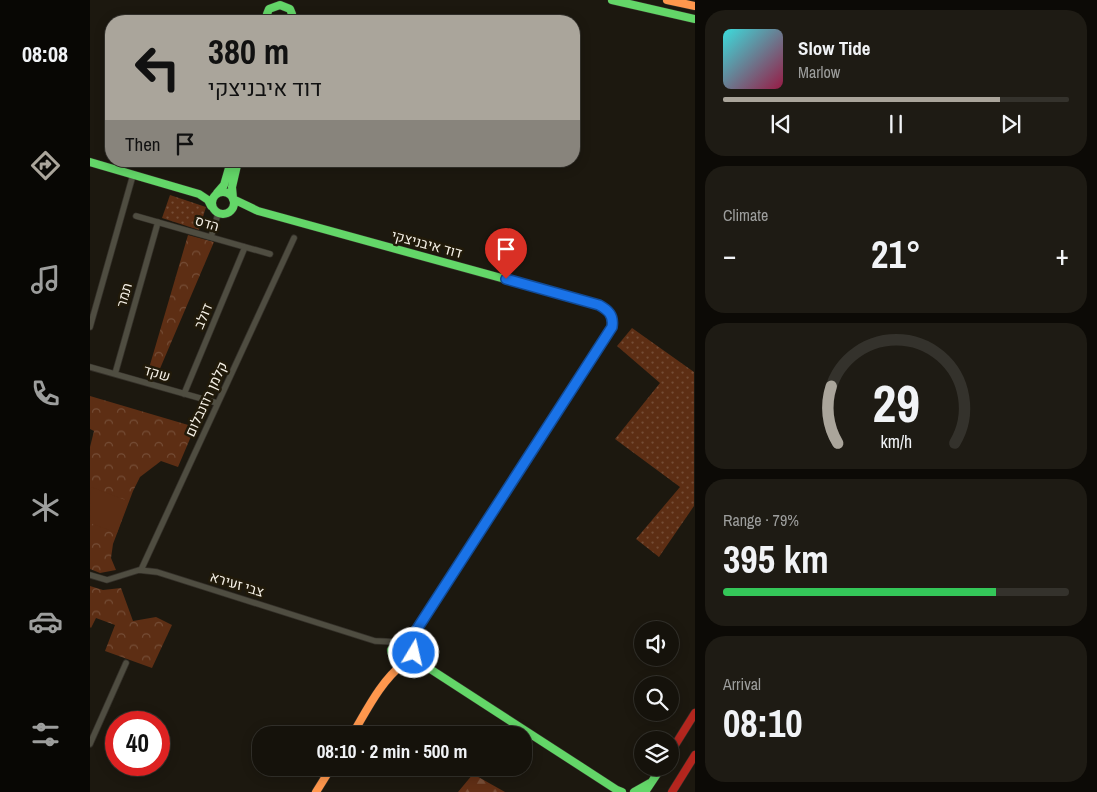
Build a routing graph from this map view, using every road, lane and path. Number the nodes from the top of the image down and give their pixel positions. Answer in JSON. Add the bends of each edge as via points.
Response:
{"nodes":[{"id":1,"x":612,"y":0,"type":"edge"},
{"id":2,"x":667,"y":0,"type":"edge"},
{"id":3,"x":274,"y":1,"type":"edge"},
{"id":4,"x":289,"y":3,"type":"edge"},
{"id":5,"x":694,"y":6,"type":"edge"},
{"id":6,"x":269,"y":15,"type":"edge"},
{"id":7,"x":694,"y":19,"type":"edge"},
{"id":8,"x":90,"y":162,"type":"edge"},
{"id":9,"x":105,"y":167,"type":"edge"},
{"id":10,"x":107,"y":167,"type":"edge"},
{"id":11,"x":229,"y":167,"type":"edge"},
{"id":12,"x":237,"y":167,"type":"edge"},
{"id":13,"x":133,"y":175,"type":"junction"},
{"id":14,"x":199,"y":194,"type":"junction"},
{"id":15,"x":216,"y":194,"type":"junction"},
{"id":16,"x":233,"y":199,"type":"junction"},
{"id":17,"x":212,"y":206,"type":"junction"},
{"id":18,"x":258,"y":210,"type":"junction"},
{"id":19,"x":230,"y":212,"type":"junction"},
{"id":20,"x":218,"y":214,"type":"junction"},
{"id":21,"x":136,"y":216,"type":"dead end"},
{"id":22,"x":158,"y":222,"type":"junction"},
{"id":23,"x":211,"y":237,"type":"junction"},
{"id":24,"x":294,"y":238,"type":"dead end"},
{"id":25,"x":245,"y":247,"type":"junction"},
{"id":26,"x":270,"y":254,"type":"dead end"},
{"id":27,"x":90,"y":327,"type":"edge"},
{"id":28,"x":90,"y":367,"type":"edge"},
{"id":29,"x":115,"y":374,"type":"junction"},
{"id":30,"x":184,"y":394,"type":"junction"},
{"id":31,"x":217,"y":403,"type":"junction"},
{"id":32,"x":141,"y":570,"type":"junction"},
{"id":33,"x":90,"y":576,"type":"edge"},
{"id":34,"x":417,"y":629,"type":"junction"},
{"id":35,"x":375,"y":641,"type":"junction"},
{"id":36,"x":399,"y":642,"type":"junction"},
{"id":37,"x":413,"y":651,"type":"junction"},
{"id":38,"x":392,"y":656,"type":"junction"},
{"id":39,"x":126,"y":663,"type":"dead end"},
{"id":40,"x":406,"y":663,"type":"junction"},
{"id":41,"x":424,"y":665,"type":"junction"},
{"id":42,"x":388,"y":678,"type":"junction"},
{"id":43,"x":694,"y":713,"type":"edge"},
{"id":44,"x":358,"y":726,"type":"edge"},
{"id":45,"x":679,"y":738,"type":"edge"},
{"id":46,"x":90,"y":744,"type":"edge"},
{"id":47,"x":694,"y":755,"type":"edge"},
{"id":48,"x":326,"y":776,"type":"edge"},
{"id":49,"x":656,"y":776,"type":"edge"},
{"id":50,"x":651,"y":783,"type":"junction"},
{"id":51,"x":620,"y":791,"type":"edge"},
{"id":52,"x":316,"y":792,"type":"edge"},
{"id":53,"x":634,"y":792,"type":"edge"},
{"id":54,"x":645,"y":792,"type":"edge"},
{"id":55,"x":672,"y":792,"type":"edge"}],
"edges":[{"from":1,"to":7,"type":"main road"},
{"from":2,"to":5,"type":"main road"},
{"from":3,"to":4,"type":"main road"},
{"from":3,"to":6,"type":"main road","via":[[268,9]]},
{"from":8,"to":9,"type":"main road"},
{"from":10,"to":13,"type":"main road"},
{"from":11,"to":15,"type":"main road","via":[[224,185]]},
{"from":12,"to":16,"type":"main road"},
{"from":13,"to":14,"type":"main road"},
{"from":13,"to":27,"type":"street"},
{"from":14,"to":15,"type":"main road"},
{"from":14,"to":17,"type":"main road"},
{"from":15,"to":16,"type":"main road","via":[[225,192]]},
{"from":15,"to":17,"type":"main road"},
{"from":16,"to":18,"type":"main road","name":"דוד איבניצקי"},
{"from":16,"to":19,"type":"main road"},
{"from":17,"to":20,"type":"main road"},
{"from":18,"to":19,"type":"main road","name":"דוד איבניצקי"},
{"from":18,"to":34,"type":"main road","name":"דוד איבניצקי","via":[[599,305],[610,312],[612,327],[608,335]]},
{"from":19,"to":20,"type":"main road"},
{"from":20,"to":23,"type":"street"},
{"from":21,"to":22,"type":"street","name":"הדס"},
{"from":22,"to":23,"type":"street","name":"הדס"},
{"from":22,"to":29,"type":"street","name":"תמר"},
{"from":23,"to":25,"type":"street","name":"הדס"},
{"from":24,"to":31,"type":"street","name":"קלמן רוזנבלום"},
{"from":25,"to":26,"type":"street","name":"הדס"},
{"from":25,"to":30,"type":"street","name":"דולב"},
{"from":28,"to":29,"type":"street","name":"שקד"},
{"from":29,"to":30,"type":"street","name":"שקד"},
{"from":30,"to":31,"type":"street","name":"שקד"},
{"from":31,"to":32,"type":"street","name":"קלמן רוזנבלום"},
{"from":32,"to":33,"type":"street","name":"צבי זעירא","via":[[106,580]]},
{"from":32,"to":35,"type":"street","name":"צבי זעירא","via":[[157,572]]},
{"from":34,"to":36,"type":"main road"},
{"from":34,"to":37,"type":"main road"},
{"from":35,"to":36,"type":"street","name":"צבי זעירא"},
{"from":35,"to":38,"type":"street","name":"צבי זעירא"},
{"from":36,"to":37,"type":"main road","via":[[410,644]]},
{"from":36,"to":38,"type":"main road","via":[[393,647]]},
{"from":37,"to":40,"type":"main road"},
{"from":37,"to":41,"type":"main road"},
{"from":38,"to":40,"type":"main road","via":[[398,662]]},
{"from":38,"to":42,"type":"main road"},
{"from":39,"to":46,"type":"street"},
{"from":40,"to":41,"type":"main road"},
{"from":40,"to":42,"type":"main road","via":[[396,668]]},
{"from":41,"to":51,"type":"main road"},
{"from":42,"to":44,"type":"main road"},
{"from":43,"to":45,"type":"main road"},
{"from":47,"to":55,"type":"main road"},
{"from":48,"to":52,"type":"main road"},
{"from":49,"to":50,"type":"main road"},
{"from":50,"to":53,"type":"main road"},
{"from":50,"to":54,"type":"main road"}]}
